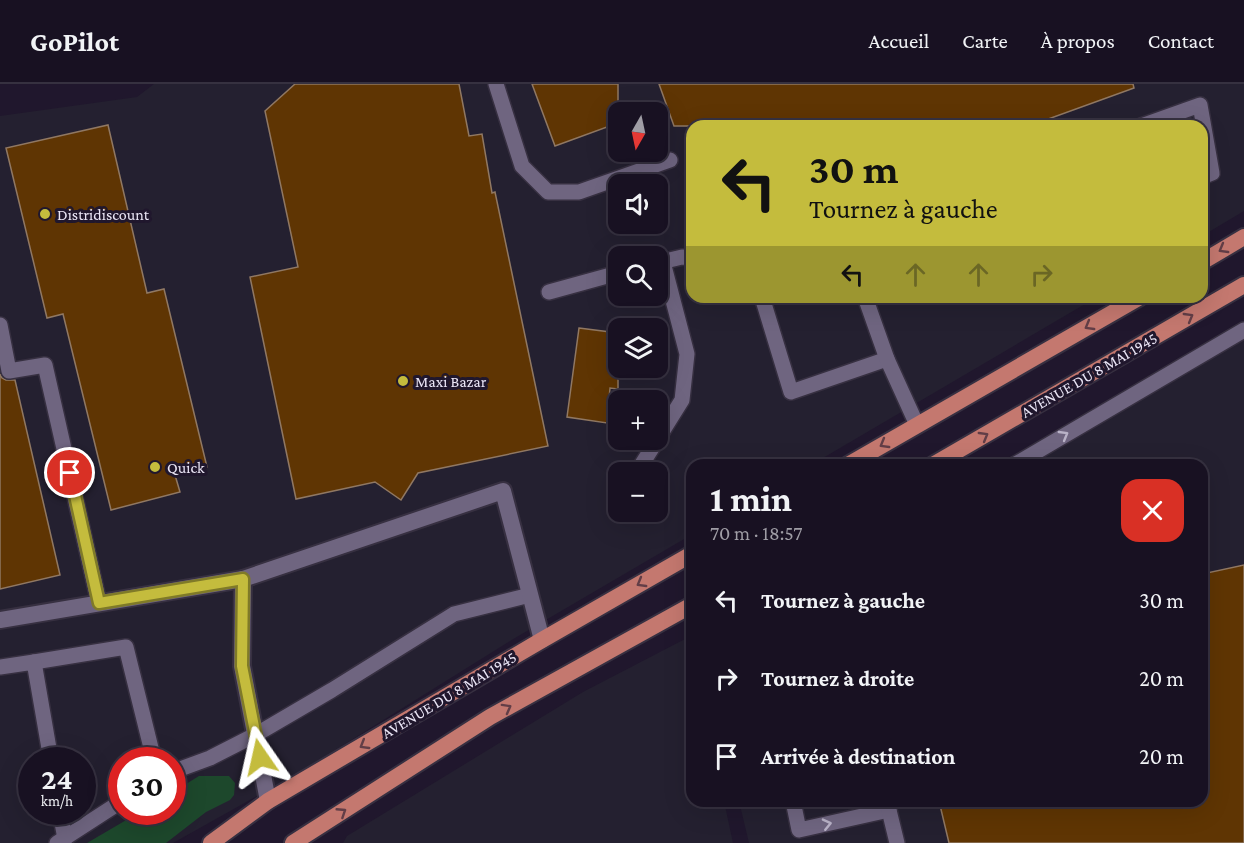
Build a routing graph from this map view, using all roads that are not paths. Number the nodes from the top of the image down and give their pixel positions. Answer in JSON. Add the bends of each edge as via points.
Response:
{"nodes":[{"id":1,"x":496,"y":84,"type":"edge"},
{"id":2,"x":1158,"y":120,"type":"edge"},
{"id":3,"x":1203,"y":120,"type":"edge"},
{"id":4,"x":1208,"y":150,"type":"edge"},
{"id":5,"x":670,"y":160,"type":"dead end"},
{"id":6,"x":1208,"y":175,"type":"edge"},
{"id":7,"x":1244,"y":237,"type":"edge"},
{"id":8,"x":686,"y":257,"type":"edge"},
{"id":9,"x":1208,"y":258,"type":"edge"},
{"id":10,"x":668,"y":260,"type":"edge"},
{"id":11,"x":608,"y":276,"type":"edge"},
{"id":12,"x":1244,"y":285,"type":"edge"},
{"id":13,"x":668,"y":289,"type":"edge"},
{"id":14,"x":549,"y":292,"type":"dead end"},
{"id":15,"x":764,"y":303,"type":"edge"},
{"id":16,"x":867,"y":303,"type":"edge"},
{"id":17,"x":1130,"y":303,"type":"edge"},
{"id":18,"x":0,"y":325,"type":"edge"},
{"id":19,"x":1244,"y":330,"type":"edge"},
{"id":20,"x":887,"y":359,"type":"junction"},
{"id":21,"x":917,"y":425,"type":"junction"},
{"id":22,"x":858,"y":459,"type":"edge"},
{"id":23,"x":943,"y":459,"type":"edge"},
{"id":24,"x":1024,"y":459,"type":"edge"},
{"id":25,"x":643,"y":462,"type":"edge"},
{"id":26,"x":686,"y":557,"type":"edge"},
{"id":27,"x":243,"y":579,"type":"junction"},
{"id":28,"x":530,"y":595,"type":"junction"},
{"id":29,"x":99,"y":603,"type":"junction"},
{"id":30,"x":686,"y":608,"type":"edge"},
{"id":31,"x":0,"y":620,"type":"edge"},
{"id":32,"x":542,"y":640,"type":"junction"},
{"id":33,"x":34,"y":662,"type":"junction"},
{"id":34,"x":0,"y":667,"type":"edge"},
{"id":35,"x":255,"y":735,"type":"junction"},
{"id":36,"x":49,"y":747,"type":"edge"},
{"id":37,"x":151,"y":747,"type":"edge"},
{"id":38,"x":186,"y":766,"type":"edge"},
{"id":39,"x":268,"y":801,"type":"junction"},
{"id":40,"x":794,"y":807,"type":"edge"},
{"id":41,"x":883,"y":807,"type":"edge"},
{"id":42,"x":887,"y":807,"type":"edge"},
{"id":43,"x":108,"y":810,"type":"edge"},
{"id":44,"x":60,"y":825,"type":"edge"},
{"id":45,"x":61,"y":841,"type":"edge"},
{"id":46,"x":211,"y":843,"type":"edge"},
{"id":47,"x":293,"y":843,"type":"edge"},
{"id":48,"x":897,"y":843,"type":"edge"}],
"edges":[{"from":1,"to":5,"type":"lane","via":[[522,166],[548,192],[579,192]]},
{"from":2,"to":3,"type":"lane","via":[[1200,105]]},
{"from":4,"to":6,"type":"lane","via":[[1212,173]]},
{"from":7,"to":9,"type":"main road","one_way":true},
{"from":8,"to":10,"type":"lane"},
{"from":11,"to":14,"type":"lane"},
{"from":23,"to":12,"type":"main road","name":"AVENUE DU 8 MAI 1945","one_way":true},
{"from":13,"to":25,"type":"lane","via":[[687,354],[682,400]]},
{"from":15,"to":20,"type":"lane","via":[[790,392]]},
{"from":16,"to":20,"type":"lane"},
{"from":17,"to":21,"type":"main road","one_way":true},
{"from":18,"to":29,"type":"lane","via":[[9,371],[45,365]]},
{"from":24,"to":19,"type":"lane","one_way":true},
{"from":20,"to":21,"type":"lane"},
{"from":21,"to":22,"type":"main road","one_way":true},
{"from":26,"to":32,"type":"main road","name":"AVENUE DU 8 MAI 1945","one_way":true},
{"from":27,"to":28,"type":"street","via":[[503,491]]},
{"from":27,"to":29,"type":"street"},
{"from":27,"to":35,"type":"street","via":[[242,666]]},
{"from":28,"to":32,"type":"street"},
{"from":28,"to":35,"type":"lane","via":[[454,614]]},
{"from":29,"to":31,"type":"street"},
{"from":47,"to":30,"type":"main road","one_way":true,"via":[[490,717]]},
{"from":32,"to":39,"type":"main road","name":"AVENUE DU 8 MAI 1945","one_way":true},
{"from":33,"to":34,"type":"lane"},
{"from":33,"to":36,"type":"lane"},
{"from":33,"to":37,"type":"lane","via":[[126,647]]},
{"from":35,"to":38,"type":"lane"},
{"from":35,"to":39,"type":"street"},
{"from":39,"to":46,"type":"main road","name":"AVENUE DU 8 MAI 1945"},
{"from":40,"to":41,"type":"lane","one_way":true,"via":[[799,830]]},
{"from":42,"to":48,"type":"lane"},
{"from":43,"to":45,"type":"lane"},
{"from":44,"to":45,"type":"lane"}]}
